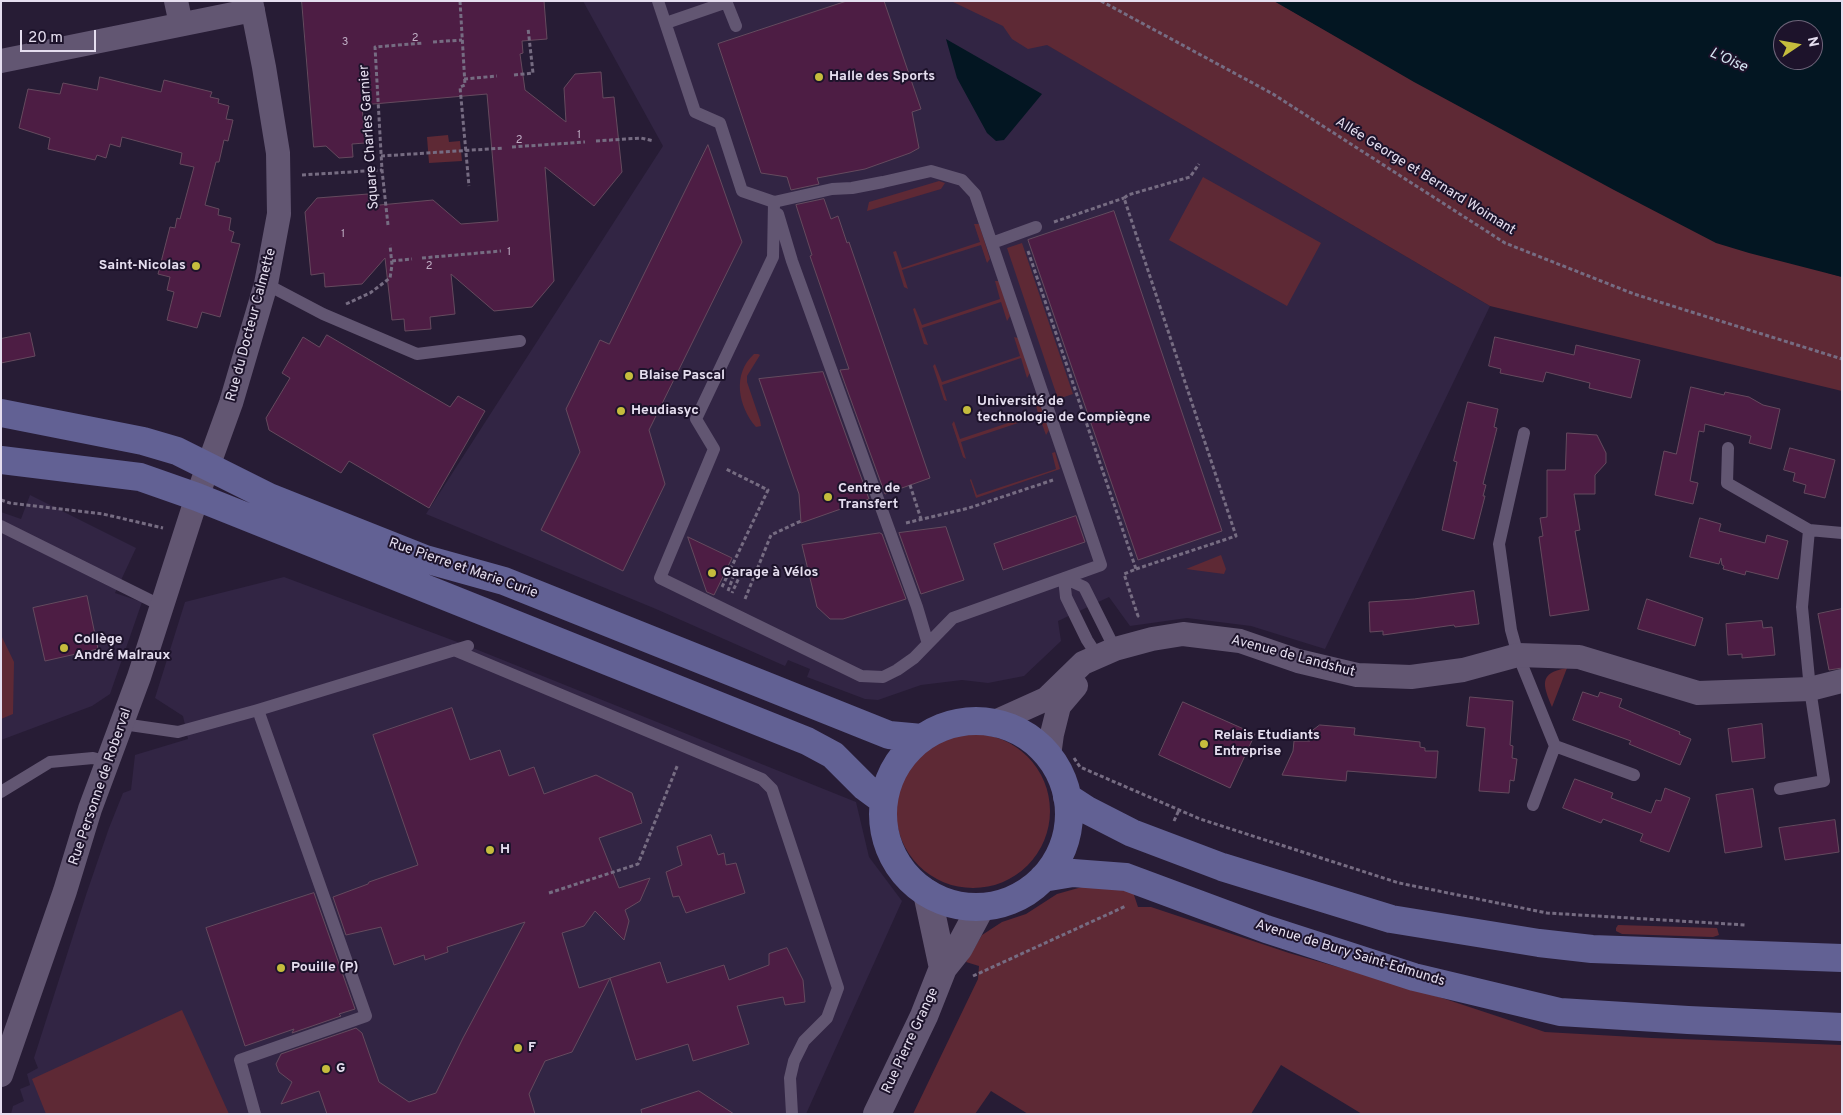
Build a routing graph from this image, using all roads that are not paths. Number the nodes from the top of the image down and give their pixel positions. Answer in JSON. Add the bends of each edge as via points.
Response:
{"nodes":[{"id":1,"x":176,"y":1,"type":"edge"},
{"id":2,"x":658,"y":1,"type":"edge"},
{"id":3,"x":726,"y":2,"type":"edge"},
{"id":4,"x":252,"y":6,"type":"edge"},
{"id":5,"x":666,"y":23,"type":"junction"},
{"id":6,"x":181,"y":24,"type":"junction"},
{"id":7,"x":736,"y":26,"type":"dead end"},
{"id":8,"x":1,"y":61,"type":"edge"},
{"id":9,"x":774,"y":202,"type":"junction"},
{"id":10,"x":1036,"y":227,"type":"road end"},
{"id":11,"x":992,"y":243,"type":"junction"},
{"id":12,"x":266,"y":284,"type":"junction"},
{"id":13,"x":520,"y":341,"type":"dead end"},
{"id":14,"x":1,"y":413,"type":"edge"},
{"id":15,"x":1524,"y":433,"type":"dead end"},
{"id":16,"x":1728,"y":448,"type":"dead end"},
{"id":17,"x":1,"y":460,"type":"edge"},
{"id":18,"x":209,"y":467,"type":"junction"},
{"id":19,"x":197,"y":497,"type":"junction"},
{"id":20,"x":1,"y":526,"type":"edge"},
{"id":21,"x":1809,"y":530,"type":"junction"},
{"id":22,"x":1842,"y":533,"type":"edge"},
{"id":23,"x":1064,"y":578,"type":"junction"},
{"id":24,"x":162,"y":606,"type":"junction"},
{"id":25,"x":928,"y":644,"type":"junction"},
{"id":26,"x":468,"y":646,"type":"dead end"},
{"id":27,"x":454,"y":650,"type":"junction"},
{"id":28,"x":1106,"y":653,"type":"junction"},
{"id":29,"x":1518,"y":655,"type":"junction"},
{"id":30,"x":1842,"y":682,"type":"edge"},
{"id":31,"x":1810,"y":689,"type":"junction"},
{"id":32,"x":258,"y":710,"type":"junction"},
{"id":33,"x":995,"y":722,"type":"junction"},
{"id":34,"x":123,"y":724,"type":"junction"},
{"id":35,"x":922,"y":738,"type":"junction"},
{"id":36,"x":1556,"y":746,"type":"junction"},
{"id":37,"x":1060,"y":754,"type":"junction"},
{"id":38,"x":107,"y":762,"type":"junction"},
{"id":39,"x":1634,"y":775,"type":"dead end"},
{"id":40,"x":1780,"y":789,"type":"dead end"},
{"id":41,"x":1,"y":792,"type":"edge"},
{"id":42,"x":1067,"y":798,"type":"junction"},
{"id":43,"x":884,"y":801,"type":"junction"},
{"id":44,"x":1533,"y":805,"type":"dead end"},
{"id":45,"x":1043,"y":878,"type":"junction"},
{"id":46,"x":927,"y":893,"type":"junction"},
{"id":47,"x":981,"y":907,"type":"junction"},
{"id":48,"x":1842,"y":958,"type":"edge"},
{"id":49,"x":943,"y":968,"type":"junction"},
{"id":50,"x":1842,"y":1027,"type":"edge"},
{"id":51,"x":8,"y":1032,"type":"edge"},
{"id":52,"x":1,"y":1075,"type":"edge"},
{"id":53,"x":256,"y":1114,"type":"edge"},
{"id":54,"x":792,"y":1114,"type":"edge"},
{"id":55,"x":877,"y":1114,"type":"edge"}],
"edges":[{"from":1,"to":6,"type":"street"},
{"from":2,"to":5,"type":"lane"},
{"from":3,"to":5,"type":"lane"},
{"from":3,"to":7,"type":"lane"},
{"from":4,"to":6,"type":"street"},
{"from":4,"to":12,"type":"street","name":"Rue du Docteur Calmette","via":[[278,153],[279,214]]},
{"from":5,"to":9,"type":"lane","via":[[695,112],[720,123],[742,191]]},
{"from":6,"to":8,"type":"street"},
{"from":9,"to":11,"type":"lane","via":[[931,171],[962,180],[975,194]]},
{"from":9,"to":25,"type":"lane"},
{"from":9,"to":25,"type":"lane","via":[[773,257],[696,419],[714,449],[660,578],[861,676],[883,677],[908,662]]},
{"from":10,"to":11,"type":"lane"},
{"from":11,"to":23,"type":"lane","via":[[1101,565]]},
{"from":12,"to":13,"type":"lane","via":[[323,314],[417,354]]},
{"from":12,"to":18,"type":"street","name":"Rue du Docteur Calmette"},
{"from":14,"to":18,"type":"main road","name":"Rue Pierre et Marie Curie","via":[[143,441],[177,451]]},
{"from":15,"to":29,"type":"lane","via":[[1498,544]]},
{"from":16,"to":21,"type":"lane","via":[[1727,483]]},
{"from":17,"to":19,"type":"main road","name":"Rue Pierre et Marie Curie","via":[[140,477]]},
{"from":18,"to":19,"type":"street","name":"Rue du Docteur Calmette"},
{"from":18,"to":35,"type":"main road","name":"Rue Pierre et Marie Curie","via":[[269,497],[425,559],[504,581],[889,735]]},
{"from":19,"to":24,"type":"street","name":"Rue Personne de Roberval"},
{"from":19,"to":43,"type":"main road","name":"Rue Pierre et Marie Curie","via":[[807,741],[833,755]]},
{"from":20,"to":24,"type":"lane"},
{"from":21,"to":22,"type":"lane"},
{"from":21,"to":31,"type":"lane","via":[[1802,607]]},
{"from":23,"to":25,"type":"lane","via":[[953,618]]},
{"from":23,"to":28,"type":"lane","via":[[1066,597]]},
{"from":23,"to":28,"type":"lane","via":[[1084,587]]},
{"from":24,"to":34,"type":"street","name":"Rue Personne de Roberval"},
{"from":26,"to":27,"type":"lane"},
{"from":27,"to":32,"type":"lane"},
{"from":27,"to":54,"type":"lane","via":[[762,779],[772,789],[838,988],[827,1018],[804,1041],[794,1061],[790,1078]]},
{"from":28,"to":29,"type":"street","name":"Avenue de Landshut","via":[[1152,639],[1183,634],[1240,641],[1298,661],[1357,675],[1411,678],[1463,670]]},
{"from":28,"to":33,"type":"street","name":"Avenue de Landshut","via":[[1083,663],[1046,699]]},
{"from":28,"to":37,"type":"street","via":[[1059,706],[1052,734]]},
{"from":29,"to":31,"type":"street","name":"Avenue de Landshut","via":[[1579,657],[1698,693]]},
{"from":29,"to":36,"type":"lane"},
{"from":30,"to":31,"type":"street","name":"Avenue de Landshut"},
{"from":31,"to":40,"type":"lane","via":[[1824,781]]},
{"from":32,"to":34,"type":"lane","via":[[178,732]]},
{"from":32,"to":53,"type":"lane","via":[[366,1016],[240,1060]]},
{"from":33,"to":35,"type":"main road","via":[[970,721],[944,726]]},
{"from":33,"to":37,"type":"main road"},
{"from":34,"to":38,"type":"street","name":"Rue Personne de Roberval"},
{"from":35,"to":43,"type":"main road","via":[[904,755],[891,777]]},
{"from":36,"to":39,"type":"lane"},
{"from":36,"to":44,"type":"lane"},
{"from":37,"to":42,"type":"main road"},
{"from":38,"to":41,"type":"lane","via":[[93,758],[50,762]]},
{"from":38,"to":51,"type":"street","name":"Rue Personne de Roberval"},
{"from":42,"to":45,"type":"main road","via":[[1068,827],[1060,854]]},
{"from":42,"to":48,"type":"main road","via":[[1132,833],[1206,861],[1391,918],[1592,949]]},
{"from":43,"to":46,"type":"main road","via":[[884,828],[892,854],[907,876]]},
{"from":45,"to":47,"type":"main road","via":[[1025,893],[1004,903]]},
{"from":45,"to":50,"type":"main road","name":"Avenue de Bury Saint-Edmunds","via":[[1073,873],[1126,877],[1266,929],[1414,977],[1560,1012]]},
{"from":46,"to":47,"type":"main road","via":[[953,904]]},
{"from":46,"to":49,"type":"street"},
{"from":47,"to":49,"type":"street","name":"Rue Pierre Grange","via":[[959,948]]},
{"from":49,"to":55,"type":"street","name":"Rue Pierre Grange"},
{"from":51,"to":52,"type":"street","name":"Rue Personne de Roberval"}]}
